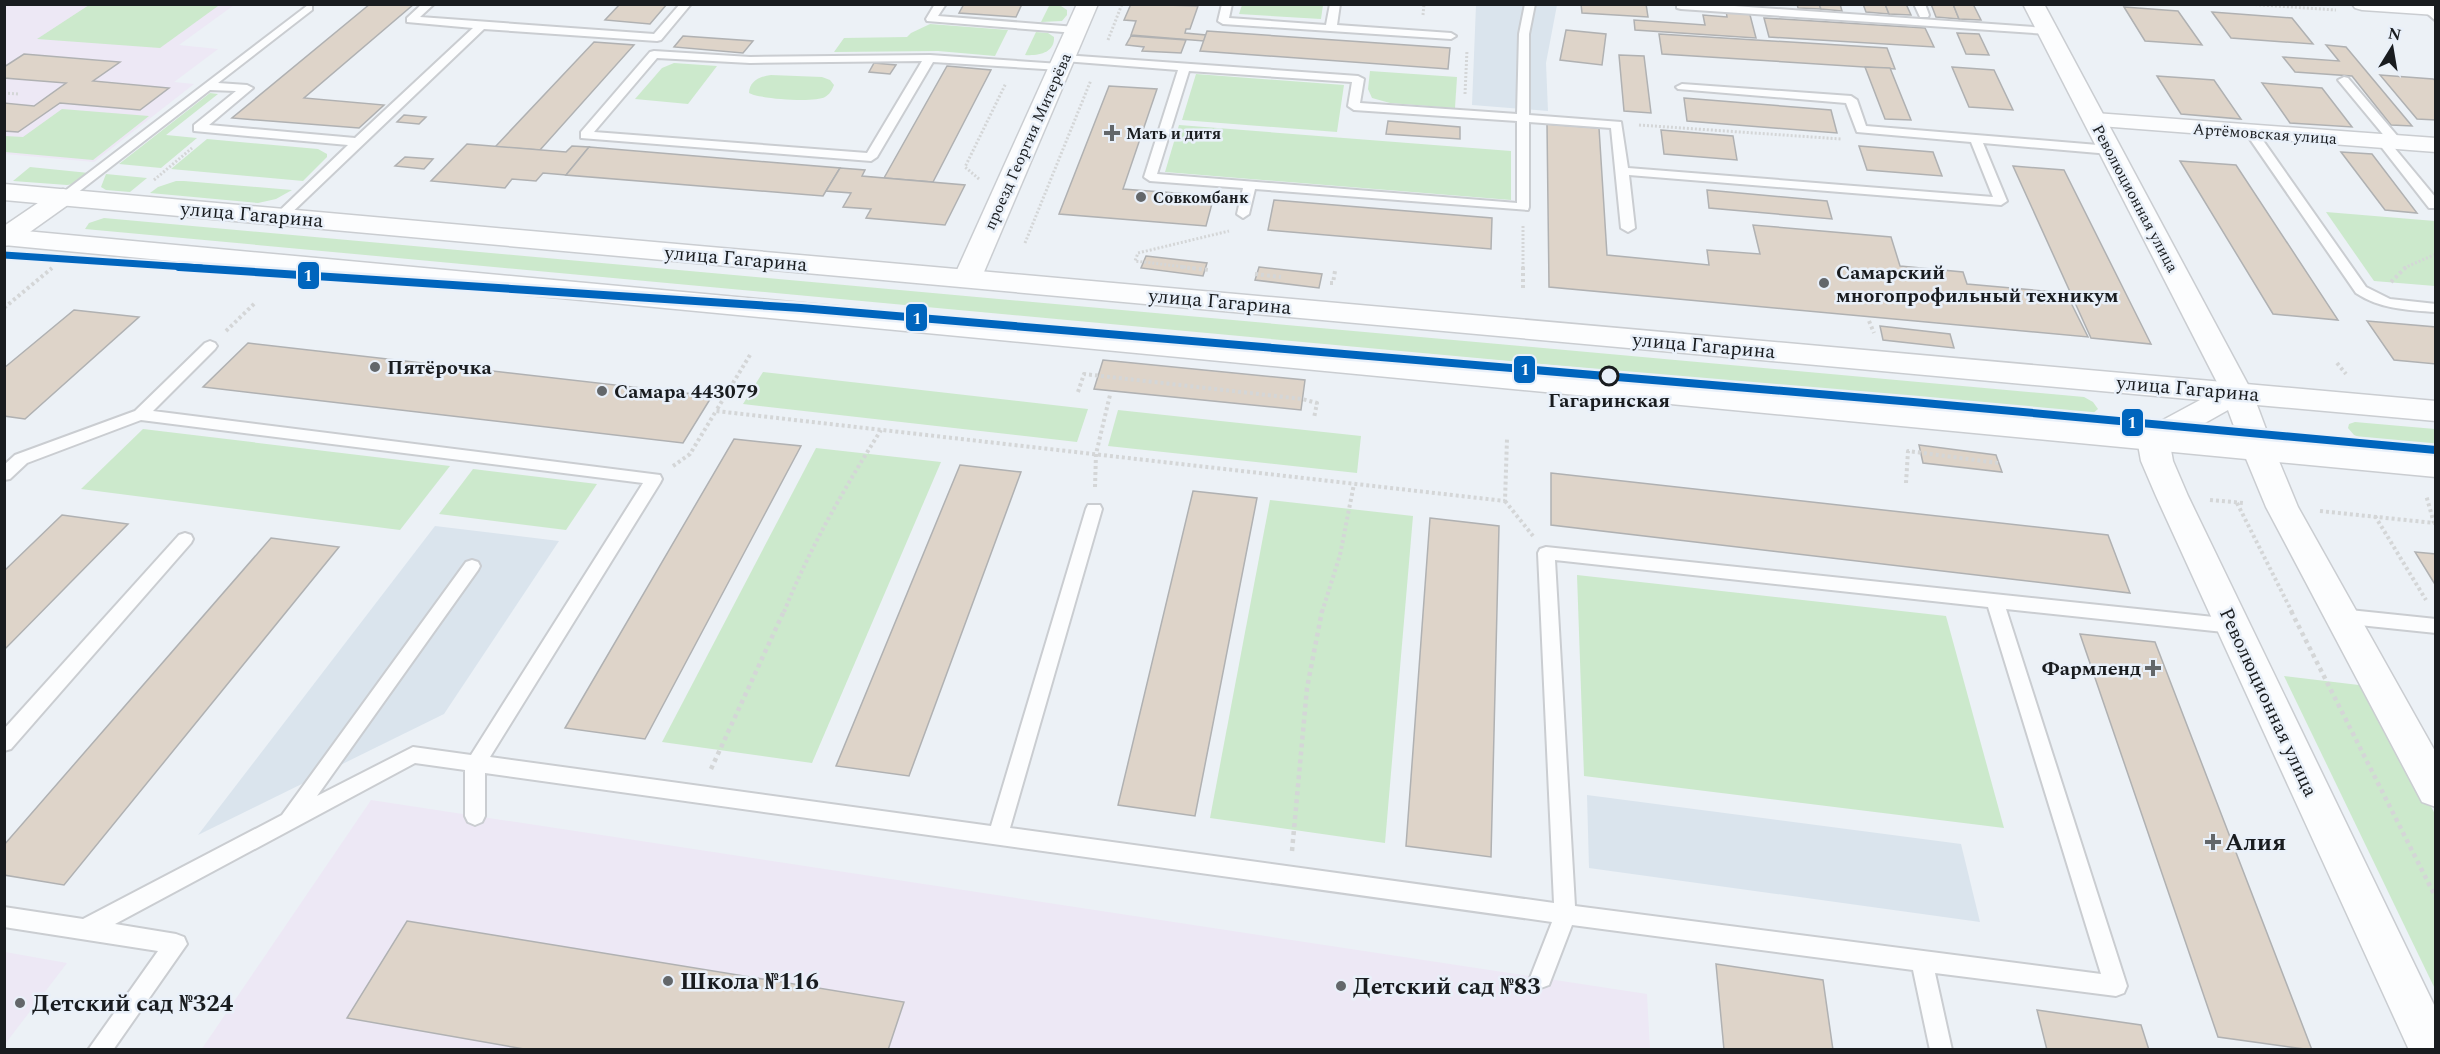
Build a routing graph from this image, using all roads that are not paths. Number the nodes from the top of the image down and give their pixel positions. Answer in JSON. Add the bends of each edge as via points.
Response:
{"nodes":[{"id":1,"x":429,"y":4,"type":"edge"},
{"id":2,"x":686,"y":4,"type":"edge"},
{"id":3,"x":941,"y":4,"type":"edge"},
{"id":4,"x":1088,"y":4,"type":"edge"},
{"id":5,"x":1227,"y":4,"type":"edge"},
{"id":6,"x":1335,"y":4,"type":"edge"},
{"id":7,"x":1530,"y":4,"type":"edge"},
{"id":8,"x":2033,"y":4,"type":"edge"},
{"id":9,"x":2362,"y":4,"type":"edge"},
{"id":10,"x":1681,"y":6,"type":"dead end"},
{"id":11,"x":308,"y":8,"type":"dead end"},
{"id":12,"x":2433,"y":12,"type":"edge"},
{"id":13,"x":482,"y":26,"type":"junction"},
{"id":14,"x":1331,"y":28,"type":"junction"},
{"id":15,"x":1077,"y":30,"type":"junction"},
{"id":16,"x":2047,"y":31,"type":"junction"},
{"id":17,"x":1451,"y":36,"type":"road end"},
{"id":18,"x":930,"y":58,"type":"junction"},
{"id":19,"x":1062,"y":63,"type":"junction"},
{"id":20,"x":1185,"y":67,"type":"junction"},
{"id":21,"x":2344,"y":80,"type":"dead end"},
{"id":22,"x":208,"y":86,"type":"junction"},
{"id":23,"x":1682,"y":87,"type":"dead end"},
{"id":24,"x":1523,"y":118,"type":"junction"},
{"id":25,"x":2095,"y":120,"type":"junction"},
{"id":26,"x":2251,"y":132,"type":"junction"},
{"id":27,"x":1975,"y":138,"type":"junction"},
{"id":28,"x":358,"y":142,"type":"junction"},
{"id":29,"x":2389,"y":142,"type":"junction"},
{"id":30,"x":2436,"y":145,"type":"edge"},
{"id":31,"x":2110,"y":150,"type":"junction"},
{"id":32,"x":1622,"y":171,"type":"junction"},
{"id":33,"x":1250,"y":185,"type":"junction"},
{"id":34,"x":4,"y":192,"type":"edge"},
{"id":35,"x":63,"y":197,"type":"junction"},
{"id":36,"x":2434,"y":205,"type":"dead end"},
{"id":37,"x":1243,"y":214,"type":"road end"},
{"id":38,"x":279,"y":217,"type":"junction"},
{"id":39,"x":1628,"y":228,"type":"dead end"},
{"id":40,"x":5,"y":237,"type":"edge"},
{"id":41,"x":967,"y":279,"type":"junction"},
{"id":42,"x":2436,"y":308,"type":"edge"},
{"id":43,"x":210,"y":346,"type":"road end"},
{"id":44,"x":2237,"y":392,"type":"junction"},
{"id":45,"x":2436,"y":411,"type":"edge"},
{"id":46,"x":140,"y":415,"type":"junction"},
{"id":47,"x":2153,"y":439,"type":"junction"},
{"id":48,"x":2258,"y":449,"type":"junction"},
{"id":49,"x":4,"y":458,"type":"edge"},
{"id":50,"x":21,"y":459,"type":"junction"},
{"id":51,"x":2436,"y":466,"type":"edge"},
{"id":52,"x":4,"y":475,"type":"edge"},
{"id":53,"x":1094,"y":509,"type":"road end"},
{"id":54,"x":185,"y":539,"type":"dead end"},
{"id":55,"x":472,"y":566,"type":"dead end"},
{"id":56,"x":1996,"y":603,"type":"junction"},
{"id":57,"x":2340,"y":616,"type":"junction"},
{"id":58,"x":2233,"y":626,"type":"junction"},
{"id":59,"x":2436,"y":626,"type":"edge"},
{"id":60,"x":4,"y":743,"type":"edge"},
{"id":61,"x":475,"y":765,"type":"junction"},
{"id":62,"x":2436,"y":790,"type":"edge"},
{"id":63,"x":476,"y":816,"type":"dead end"},
{"id":64,"x":287,"y":822,"type":"junction"},
{"id":65,"x":998,"y":835,"type":"junction"},
{"id":66,"x":1565,"y":914,"type":"junction"},
{"id":67,"x":4,"y":917,"type":"edge"},
{"id":68,"x":85,"y":929,"type":"junction"},
{"id":69,"x":1922,"y":961,"type":"junction"},
{"id":70,"x":1541,"y":978,"type":"dead end"},
{"id":71,"x":99,"y":1050,"type":"edge"},
{"id":72,"x":1941,"y":1050,"type":"edge"},
{"id":73,"x":2432,"y":1050,"type":"edge"}],
"edges":[{"from":1,"to":13,"type":"lane","via":[[411,20]]},
{"from":2,"to":13,"type":"lane","via":[[657,38]]},
{"from":3,"to":15,"type":"lane","via":[[932,20]]},
{"from":4,"to":15,"type":"main road","name":"проезд Георгия Митерёва"},
{"from":5,"to":14,"type":"lane","via":[[1222,21]]},
{"from":6,"to":14,"type":"lane"},
{"from":7,"to":24,"type":"lane","via":[[1524,34]]},
{"from":8,"to":16,"type":"main road","name":"Революционная улица"},
{"from":9,"to":12,"type":"main road"},
{"from":10,"to":16,"type":"lane"},
{"from":11,"to":22,"type":"lane"},
{"from":13,"to":28,"type":"lane"},
{"from":14,"to":17,"type":"lane"},
{"from":15,"to":19,"type":"main road","name":"проезд Георгия Митерёва"},
{"from":16,"to":25,"type":"main road","name":"Революционная улица"},
{"from":18,"to":18,"type":"lane","via":[[750,60],[654,54],[585,135],[871,157]]},
{"from":18,"to":19,"type":"lane"},
{"from":19,"to":20,"type":"lane","via":[[1100,60]]},
{"from":19,"to":41,"type":"main road","name":"проезд Георгия Митерёва"},
{"from":20,"to":24,"type":"lane","via":[[1358,79],[1354,105]]},
{"from":20,"to":33,"type":"lane","via":[[1150,177]]},
{"from":21,"to":29,"type":"lane"},
{"from":22,"to":28,"type":"lane","via":[[247,88],[198,128]]},
{"from":22,"to":35,"type":"lane"},
{"from":23,"to":27,"type":"lane","via":[[1851,100],[1861,129]]},
{"from":24,"to":32,"type":"lane","via":[[1617,125]]},
{"from":24,"to":33,"type":"lane","via":[[1523,207]]},
{"from":25,"to":26,"type":"main road","name":"Артёмовская улица"},
{"from":25,"to":31,"type":"main road","name":"Революционная улица"},
{"from":26,"to":29,"type":"main road","name":"Артёмовская улица"},
{"from":26,"to":42,"type":"lane","via":[[2357,285],[2374,299]]},
{"from":27,"to":31,"type":"lane"},
{"from":27,"to":32,"type":"lane","via":[[2001,201]]},
{"from":28,"to":38,"type":"lane"},
{"from":29,"to":30,"type":"main road","name":"Артёмовская улица"},
{"from":29,"to":36,"type":"lane"},
{"from":31,"to":44,"type":"main road","name":"Революционная улица"},
{"from":32,"to":39,"type":"lane"},
{"from":33,"to":37,"type":"lane"},
{"from":34,"to":35,"type":"main road","name":"улица Гагарина"},
{"from":35,"to":38,"type":"main road","name":"улица Гагарина"},
{"from":35,"to":40,"type":"main road"},
{"from":38,"to":41,"type":"main road","name":"улица Гагарина"},
{"from":40,"to":47,"type":"main road"},
{"from":41,"to":44,"type":"main road","name":"улица Гагарина"},
{"from":43,"to":46,"type":"lane"},
{"from":44,"to":45,"type":"main road","name":"улица Гагарина"},
{"from":44,"to":47,"type":"main road"},
{"from":44,"to":48,"type":"main road","name":"Революционная улица"},
{"from":46,"to":50,"type":"lane"},
{"from":46,"to":61,"type":"lane","via":[[654,479]]},
{"from":47,"to":48,"type":"main road"},
{"from":47,"to":58,"type":"main road","name":"Революционная улица","via":[[2157,461]]},
{"from":48,"to":51,"type":"main road"},
{"from":48,"to":57,"type":"main road","name":"Революционная улица","via":[[2282,507]]},
{"from":49,"to":50,"type":"lane"},
{"from":50,"to":52,"type":"lane"},
{"from":53,"to":65,"type":"lane"},
{"from":54,"to":60,"type":"lane"},
{"from":55,"to":64,"type":"lane"},
{"from":56,"to":58,"type":"lane"},
{"from":56,"to":66,"type":"lane","via":[[1546,553]]},
{"from":56,"to":69,"type":"lane","via":[[2116,986]]},
{"from":57,"to":59,"type":"lane"},
{"from":57,"to":62,"type":"main road","name":"Революционная улица"},
{"from":58,"to":73,"type":"main road","name":"Революционная улица"},
{"from":61,"to":63,"type":"lane"},
{"from":61,"to":64,"type":"lane","via":[[413,755]]},
{"from":61,"to":65,"type":"lane"},
{"from":64,"to":68,"type":"lane"},
{"from":65,"to":66,"type":"lane"},
{"from":66,"to":69,"type":"lane"},
{"from":66,"to":70,"type":"lane"},
{"from":67,"to":68,"type":"lane"},
{"from":68,"to":71,"type":"lane","via":[[176,944]]},
{"from":69,"to":72,"type":"lane"}]}
